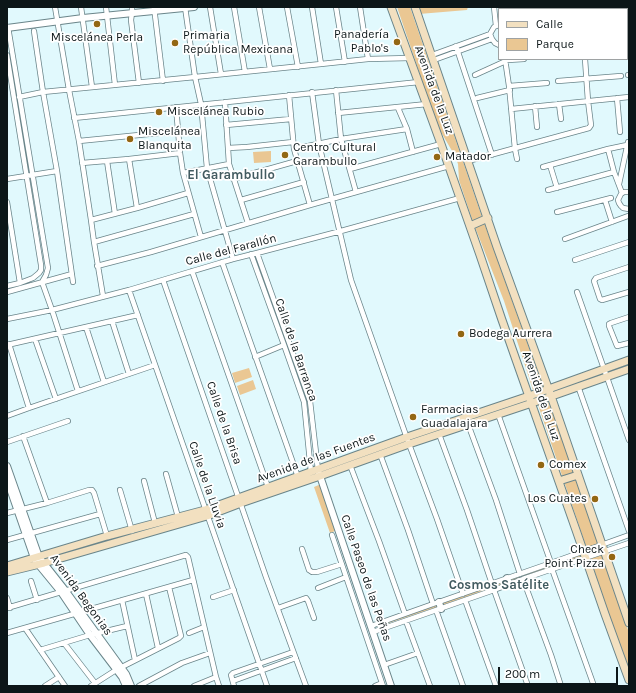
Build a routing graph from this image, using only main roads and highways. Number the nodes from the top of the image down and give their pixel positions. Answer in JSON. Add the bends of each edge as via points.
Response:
{"nodes":[{"id":1,"x":391,"y":7,"type":"edge"},
{"id":2,"x":416,"y":7,"type":"edge"},
{"id":3,"x":488,"y":218,"type":"junction"},
{"id":4,"x":470,"y":226,"type":"junction"},
{"id":5,"x":629,"y":360,"type":"edge"},
{"id":6,"x":629,"y":368,"type":"edge"},
{"id":7,"x":606,"y":373,"type":"junction"},
{"id":8,"x":550,"y":393,"type":"junction"},
{"id":9,"x":531,"y":400,"type":"junction"},
{"id":10,"x":408,"y":440,"type":"junction"},
{"id":11,"x":316,"y":474,"type":"junction"},
{"id":12,"x":578,"y":475,"type":"junction"},
{"id":13,"x":559,"y":481,"type":"junction"},
{"id":14,"x":240,"y":500,"type":"junction"},
{"id":15,"x":206,"y":513,"type":"junction"},
{"id":16,"x":132,"y":534,"type":"junction"},
{"id":17,"x":39,"y":560,"type":"junction"},
{"id":18,"x":7,"y":566,"type":"edge"},
{"id":19,"x":7,"y":572,"type":"edge"},
{"id":20,"x":629,"y":623,"type":"edge"},
{"id":21,"x":629,"y":680,"type":"edge"}],
"edges":[{"from":1,"to":4,"type":"main road","name":"Avenida de la Luz"},
{"from":2,"to":3,"type":"main road","name":"Avenida de la Luz"},
{"from":3,"to":4,"type":"main road"},
{"from":3,"to":8,"type":"main road","name":"Avenida de la Luz"},
{"from":4,"to":9,"type":"main road","name":"Avenida de la Luz"},
{"from":5,"to":7,"type":"main road","name":"Avenida de las Fuentes"},
{"from":6,"to":7,"type":"main road","name":"Avenida de las Fuentes"},
{"from":7,"to":8,"type":"main road","name":"Avenida de las Fuentes"},
{"from":7,"to":8,"type":"main road","name":"Avenida de las Fuentes","via":[[578,386]]},
{"from":8,"to":9,"type":"main road","name":"Avenida de las Fuentes"},
{"from":8,"to":12,"type":"main road","name":"Avenida de la Luz"},
{"from":9,"to":10,"type":"main road","name":"Avenida de las Fuentes","via":[[514,402]]},
{"from":9,"to":10,"type":"main road","name":"Avenida de las Fuentes","via":[[439,434]]},
{"from":9,"to":13,"type":"main road","name":"Avenida de la Luz"},
{"from":10,"to":11,"type":"main road","name":"Avenida de las Fuentes"},
{"from":10,"to":11,"type":"main road","name":"Avenida de las Fuentes","via":[[380,454]]},
{"from":11,"to":14,"type":"main road","name":"Avenida de las Fuentes"},
{"from":11,"to":14,"type":"main road","name":"Avenida de las Fuentes","via":[[268,487]]},
{"from":12,"to":13,"type":"main road"},
{"from":12,"to":20,"type":"main road","name":"Avenida de la Luz"},
{"from":13,"to":21,"type":"main road","name":"Avenida de la Luz"},
{"from":14,"to":15,"type":"main road","name":"Avenida de las Fuentes"},
{"from":15,"to":16,"type":"main road","name":"Avenida de las Fuentes"},
{"from":15,"to":16,"type":"main road","name":"Avenida de las Fuentes","via":[[178,517]]},
{"from":16,"to":17,"type":"main road","name":"Avenida de las Fuentes"},
{"from":16,"to":17,"type":"main road","name":"Avenida de las Fuentes","via":[[107,536]]},
{"from":17,"to":18,"type":"main road","name":"Avenida de las Fuentes"},
{"from":17,"to":19,"type":"main road","name":"Avenida de las Fuentes"}]}
